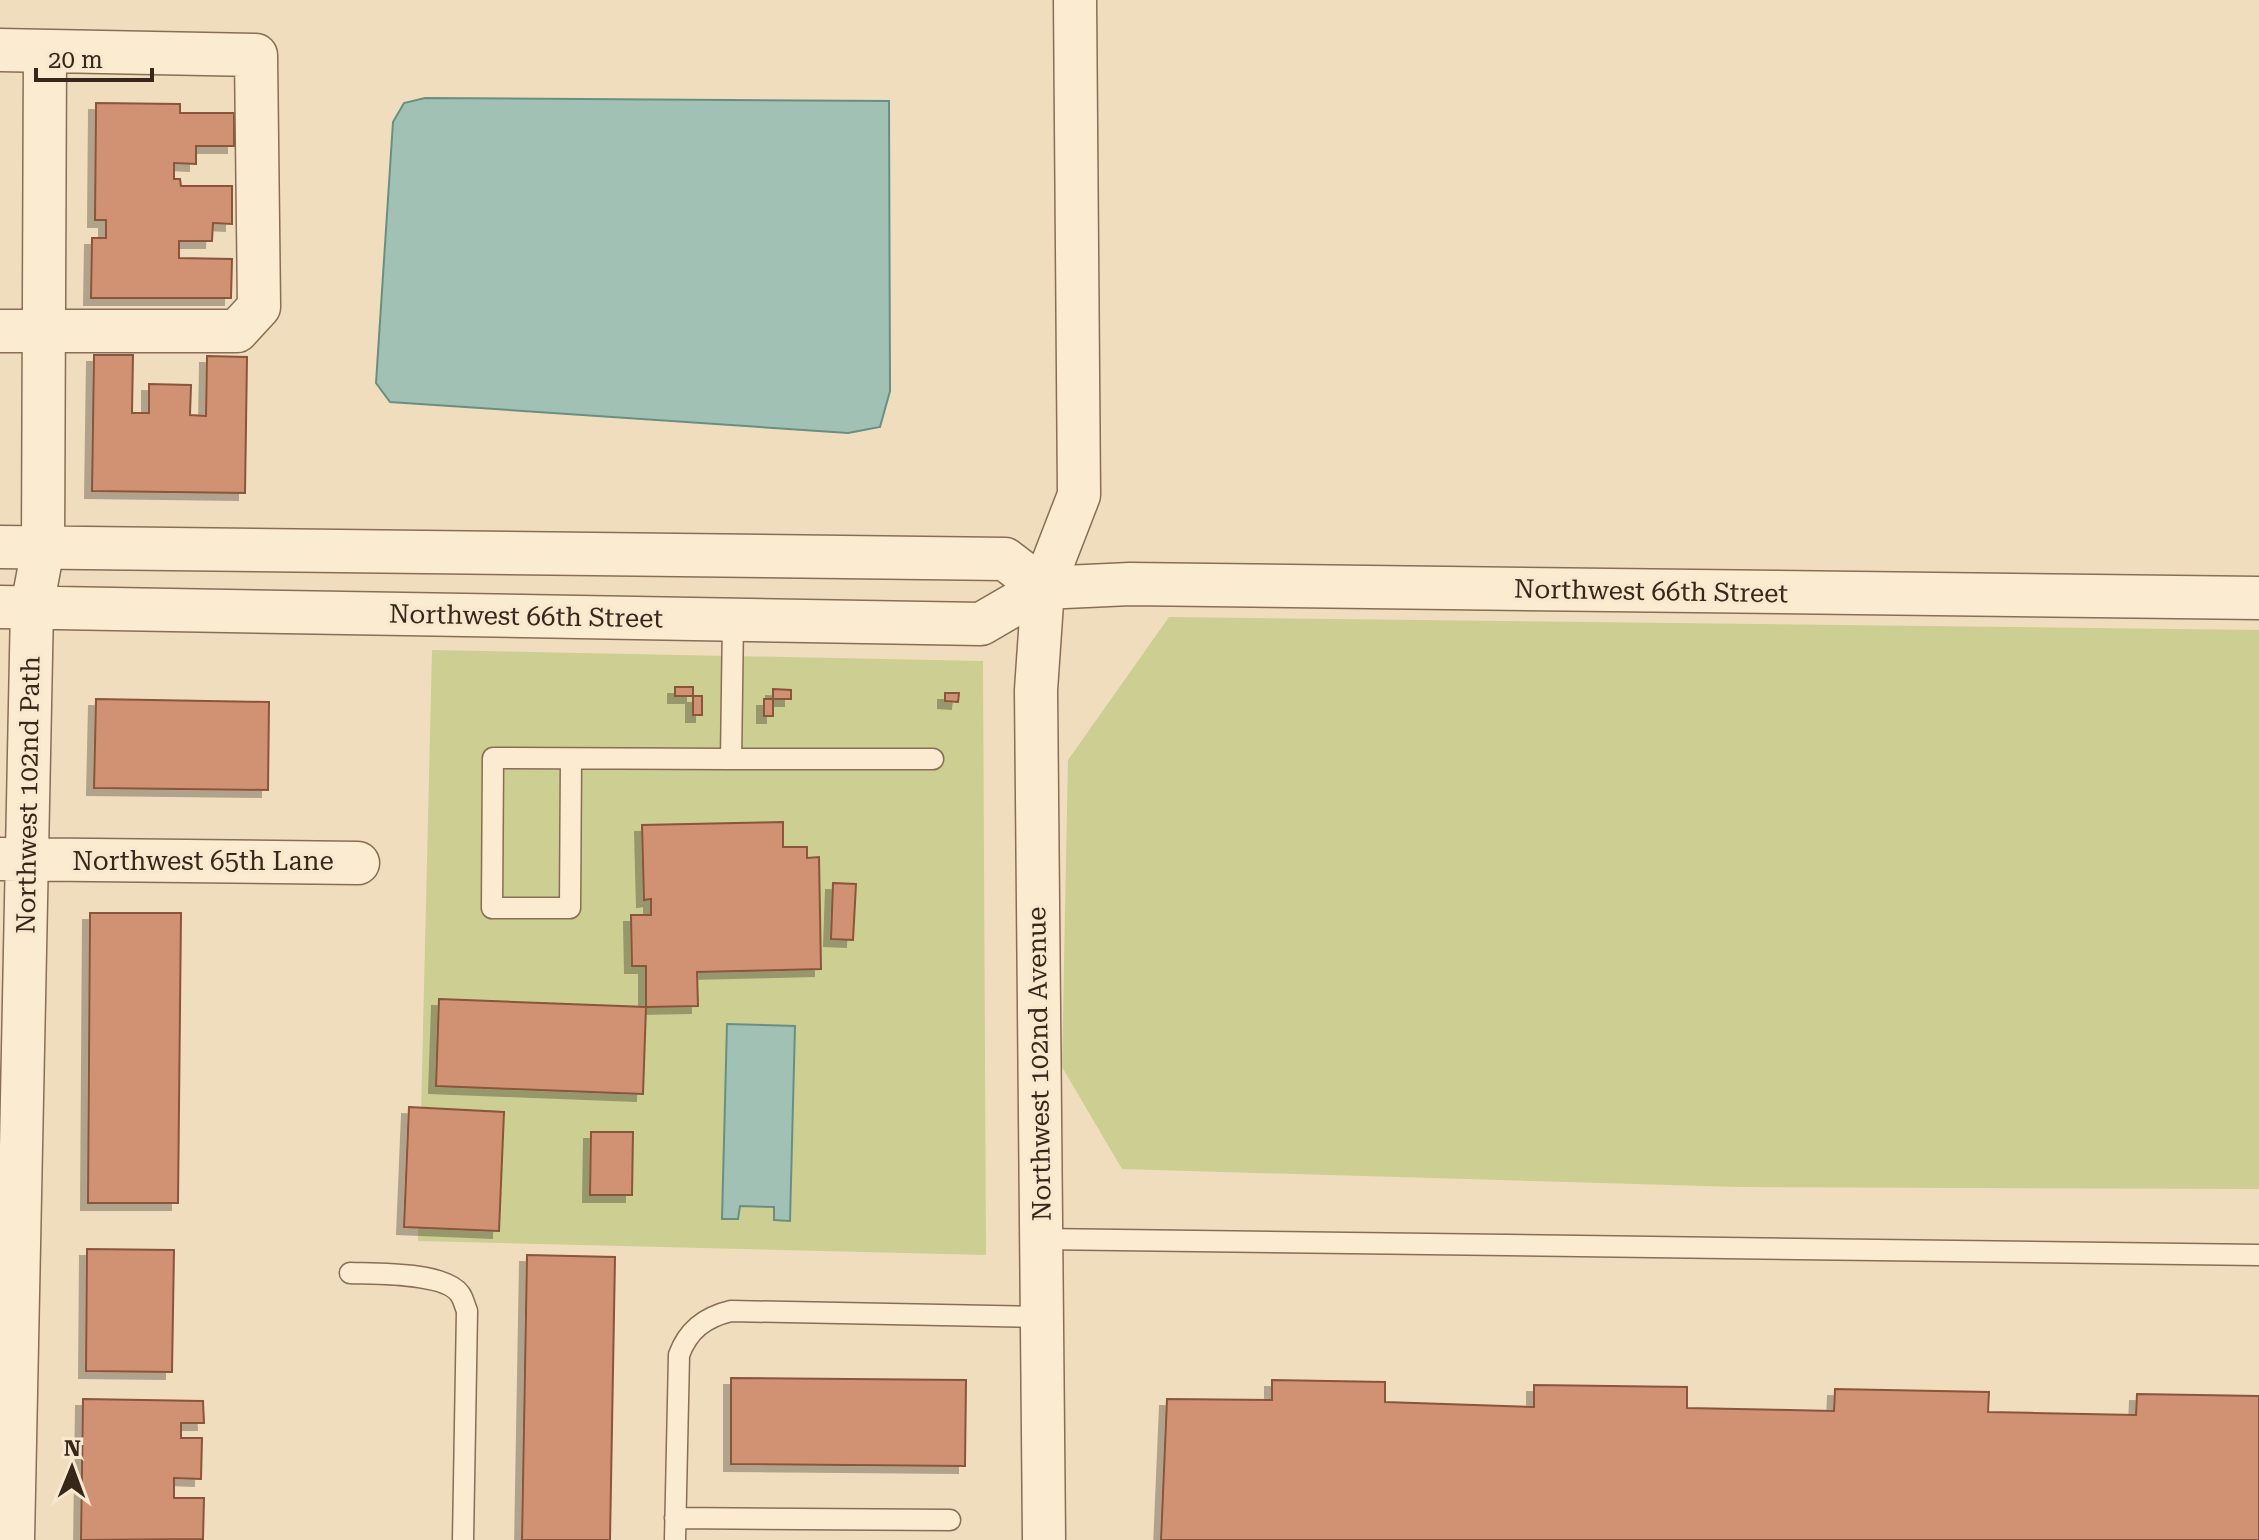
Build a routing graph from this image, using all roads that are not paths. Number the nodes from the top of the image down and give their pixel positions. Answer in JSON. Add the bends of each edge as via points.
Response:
{"nodes":[{"id":1,"x":1075,"y":0,"type":"edge"},
{"id":2,"x":0,"y":50,"type":"edge"},
{"id":3,"x":45,"y":51,"type":"junction"},
{"id":4,"x":0,"y":331,"type":"edge"},
{"id":5,"x":43,"y":332,"type":"junction"},
{"id":6,"x":0,"y":547,"type":"edge"},
{"id":7,"x":43,"y":548,"type":"junction"},
{"id":8,"x":1043,"y":588,"type":"junction"},
{"id":9,"x":2259,"y":598,"type":"edge"},
{"id":10,"x":16,"y":607,"type":"edge"},
{"id":11,"x":733,"y":620,"type":"junction"},
{"id":12,"x":571,"y":759,"type":"junction"},
{"id":13,"x":731,"y":759,"type":"junction"},
{"id":14,"x":933,"y":759,"type":"dead end"},
{"id":15,"x":13,"y":860,"type":"edge"},
{"id":16,"x":358,"y":863,"type":"dead end"},
{"id":17,"x":1041,"y":1239,"type":"junction"},
{"id":18,"x":2259,"y":1255,"type":"edge"},
{"id":19,"x":350,"y":1273,"type":"dead end"},
{"id":20,"x":1042,"y":1317,"type":"junction"},
{"id":21,"x":675,"y":1518,"type":"junction"},
{"id":22,"x":950,"y":1520,"type":"dead end"},
{"id":23,"x":13,"y":1540,"type":"edge"},
{"id":24,"x":463,"y":1540,"type":"edge"},
{"id":25,"x":675,"y":1540,"type":"edge"},
{"id":26,"x":1044,"y":1540,"type":"edge"}],
"edges":[{"from":1,"to":8,"type":"street","name":"Northwest 102nd Avenue","via":[[1079,495]]},
{"from":2,"to":3,"type":"street"},
{"from":3,"to":5,"type":"street","name":"Northwest 102nd Path"},
{"from":3,"to":5,"type":"street","via":[[256,55],[259,307],[237,331]]},
{"from":4,"to":5,"type":"street"},
{"from":5,"to":7,"type":"street","name":"Northwest 102nd Path"},
{"from":6,"to":7,"type":"street"},
{"from":7,"to":8,"type":"street","via":[[1005,559]]},
{"from":7,"to":10,"type":"street","name":"Northwest 102nd Path"},
{"from":8,"to":9,"type":"street","name":"Northwest 66th Street","via":[[1130,584]]},
{"from":8,"to":11,"type":"street","name":"Northwest 66th Street","via":[[981,624]]},
{"from":8,"to":17,"type":"street","name":"Northwest 102nd Avenue","via":[[1036,690]]},
{"from":10,"to":11,"type":"street","name":"Northwest 66th Street"},
{"from":10,"to":15,"type":"street","name":"Northwest 102nd Path"},
{"from":11,"to":13,"type":"lane"},
{"from":12,"to":12,"type":"lane","via":[[493,758],[492,908],[570,908]]},
{"from":12,"to":13,"type":"lane"},
{"from":13,"to":14,"type":"lane"},
{"from":15,"to":16,"type":"street","name":"Northwest 65th Lane"},
{"from":15,"to":23,"type":"street","name":"Northwest 102nd Path"},
{"from":17,"to":18,"type":"lane"},
{"from":17,"to":20,"type":"street","name":"Northwest 102nd Avenue"},
{"from":19,"to":24,"type":"lane","via":[[410,1276],[459,1291],[467,1311]]},
{"from":20,"to":21,"type":"lane","via":[[731,1311],[708,1318],[690,1333],[679,1355]]},
{"from":20,"to":26,"type":"street","name":"Northwest 102nd Avenue"},
{"from":21,"to":22,"type":"lane"},
{"from":21,"to":25,"type":"lane"}]}
